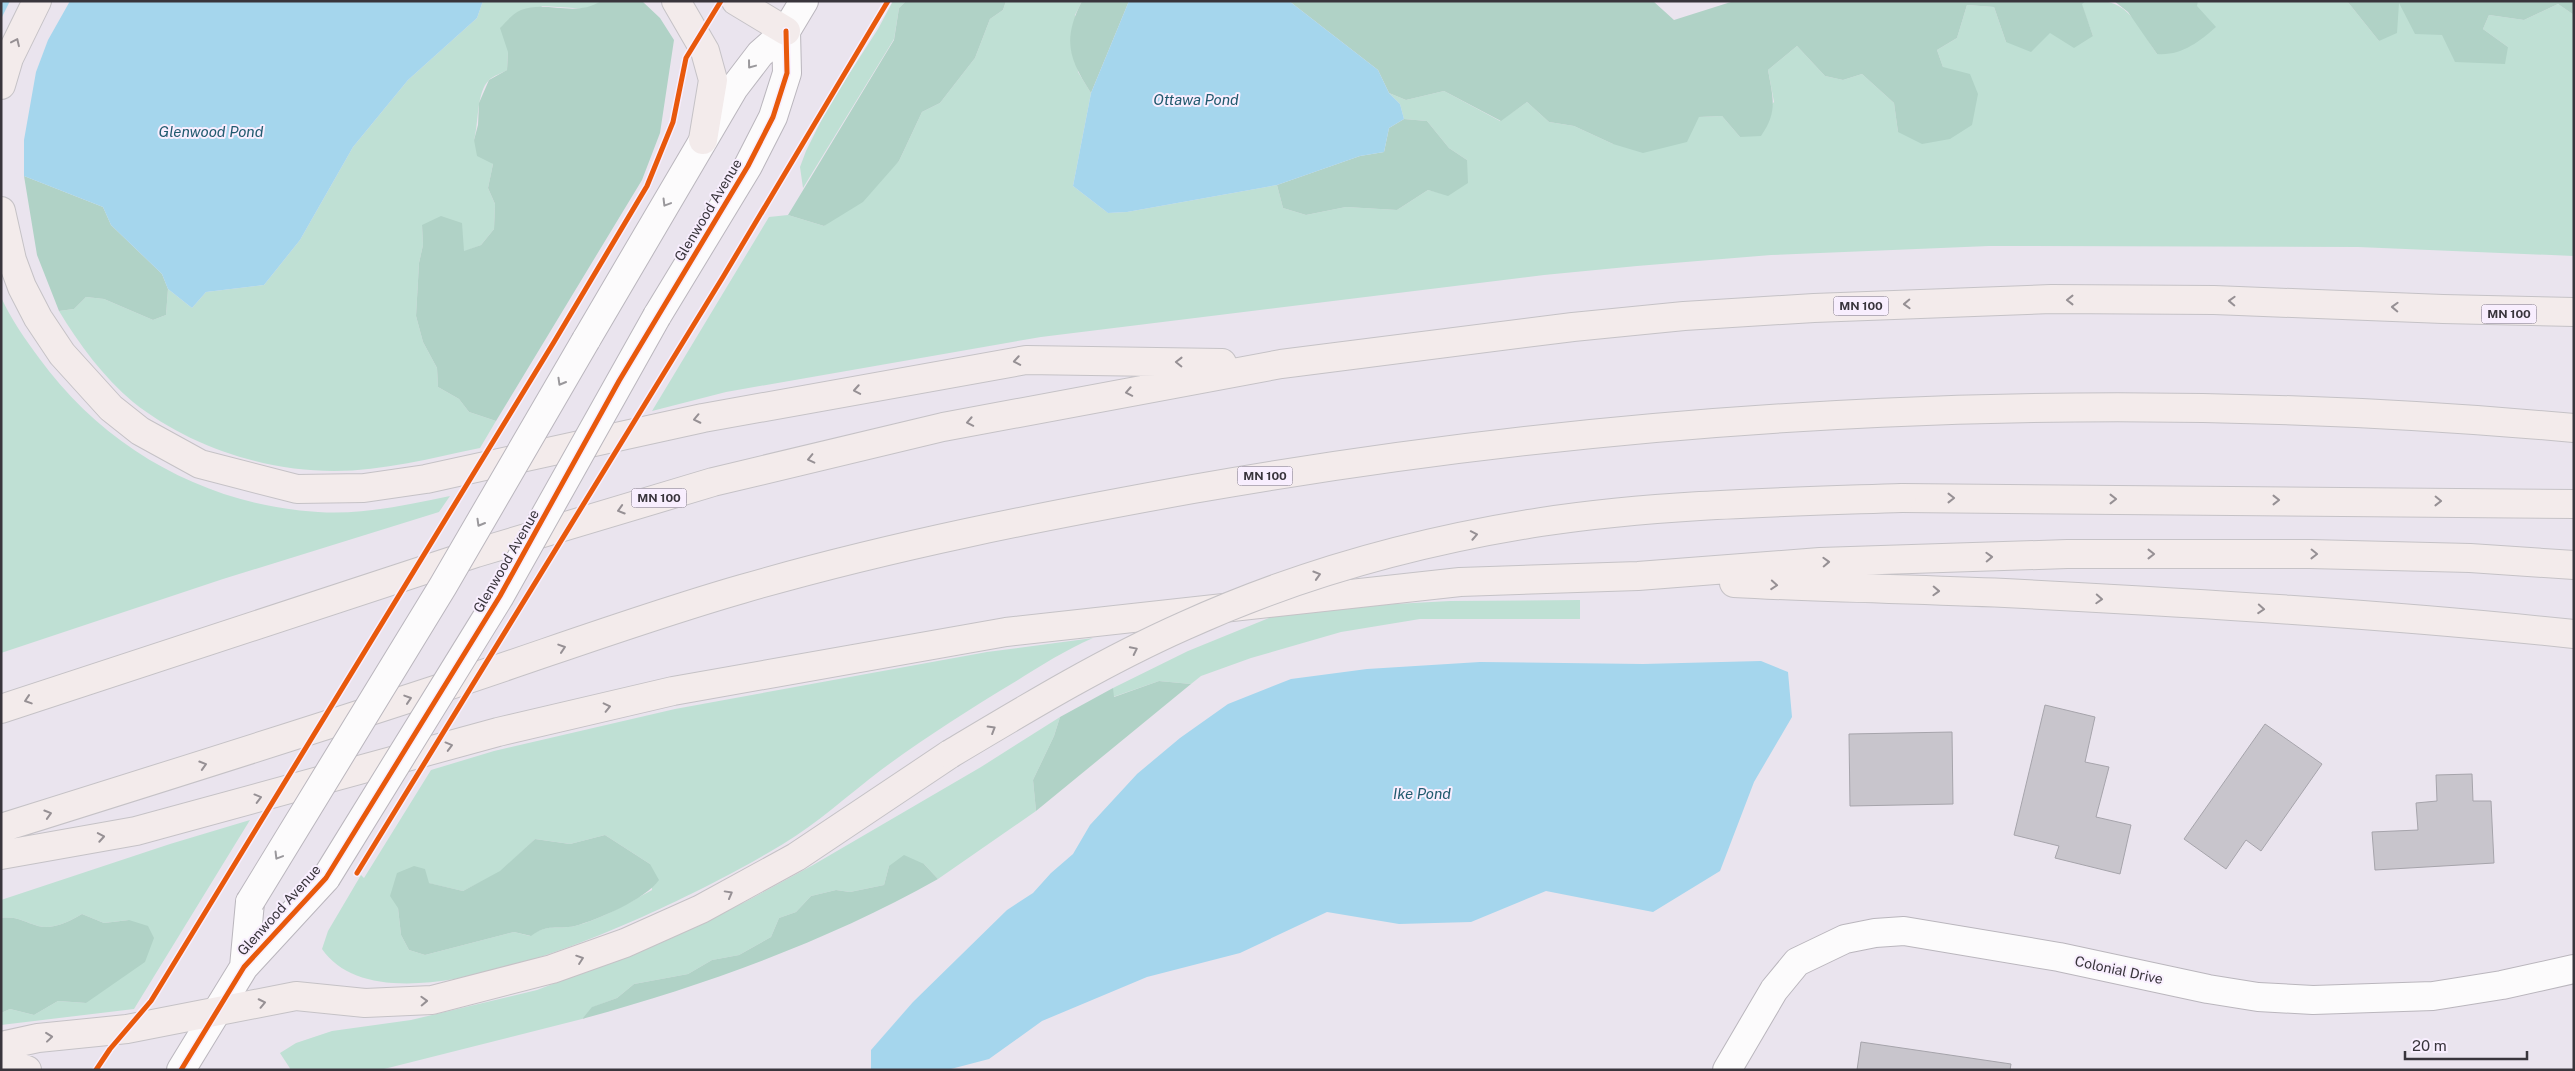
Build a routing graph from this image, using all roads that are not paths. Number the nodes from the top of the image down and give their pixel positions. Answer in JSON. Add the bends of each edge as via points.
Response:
{"nodes":[{"id":1,"x":37,"y":1,"type":"edge"},
{"id":2,"x":736,"y":1,"type":"edge"},
{"id":3,"x":804,"y":1,"type":"edge"},
{"id":4,"x":681,"y":10,"type":"edge"},
{"id":5,"x":786,"y":31,"type":"junction"},
{"id":6,"x":1,"y":85,"type":"edge"},
{"id":7,"x":704,"y":140,"type":"junction"},
{"id":8,"x":1,"y":211,"type":"edge"},
{"id":9,"x":2443,"y":309,"type":"junction"},
{"id":10,"x":2574,"y":312,"type":"edge"},
{"id":11,"x":2574,"y":319,"type":"edge"},
{"id":12,"x":1280,"y":364,"type":"junction"},
{"id":13,"x":2574,"y":428,"type":"edge"},
{"id":14,"x":2574,"y":504,"type":"edge"},
{"id":15,"x":2574,"y":565,"type":"edge"},
{"id":16,"x":1638,"y":576,"type":"junction"},
{"id":17,"x":2574,"y":634,"type":"edge"},
{"id":18,"x":1,"y":709,"type":"edge"},
{"id":19,"x":1,"y":828,"type":"edge"},
{"id":20,"x":1,"y":855,"type":"edge"},
{"id":21,"x":244,"y":967,"type":"junction"},
{"id":22,"x":2574,"y":969,"type":"edge"},
{"id":23,"x":214,"y":1014,"type":"junction"},
{"id":24,"x":1,"y":1046,"type":"edge"},
{"id":25,"x":1,"y":1063,"type":"edge"},
{"id":26,"x":27,"y":1070,"type":"edge"},
{"id":27,"x":182,"y":1070,"type":"edge"},
{"id":28,"x":1727,"y":1070,"type":"edge"}],
"edges":[{"from":6,"to":1,"type":"highway","one_way":true,"via":[[8,58]]},
{"from":2,"to":5,"type":"highway"},
{"from":3,"to":5,"type":"street","name":"Glenwood Avenue"},
{"from":4,"to":7,"type":"highway","via":[[705,51],[713,80]]},
{"from":5,"to":7,"type":"street","name":"Glenwood Avenue","one_way":true,"via":[[760,54],[744,74]]},
{"from":5,"to":21,"type":"street","name":"Glenwood Avenue","bridge":true,"via":[[787,73],[773,117],[748,166],[657,316],[500,596],[326,878]]},
{"from":7,"to":21,"type":"street","name":"Glenwood Avenue","one_way":true,"bridge":true,"via":[[443,586],[250,902]]},
{"from":12,"to":8,"type":"highway","one_way":true,"via":[[1026,360],[703,418],[426,479],[364,488],[296,489],[200,464],[140,431],[111,408],[62,354],[34,310],[12,260]]},
{"from":9,"to":10,"type":"highway"},
{"from":9,"to":11,"type":"highway","number":"MN 100"},
{"from":9,"to":12,"type":"highway","number":"MN 100","one_way":true,"via":[[2214,300],[2080,300],[1814,308],[1601,324]]},
{"from":12,"to":18,"type":"highway","number":"MN 100","one_way":true,"via":[[943,427],[713,482],[476,553]]},
{"from":19,"to":13,"type":"highway","number":"MN 100","one_way":true,"via":[[270,745],[743,589],[911,546],[1071,511],[1379,458],[1613,432],[1749,421],[2124,406],[2314,410],[2468,418]]},
{"from":23,"to":14,"type":"highway","one_way":true,"bridge":true,"via":[[296,996],[365,1003],[432,1000],[535,974],[625,943],[701,909],[796,857],[950,754],[1096,669],[1185,625],[1310,577],[1383,556],[1541,522],[1771,502],[1902,498]]},
{"from":16,"to":15,"type":"highway","one_way":true,"via":[[1820,562],[2067,554],[2310,554],[2470,558]]},
{"from":16,"to":17,"type":"highway","one_way":true,"via":[[1818,588],[2002,593],[2190,604],[2472,623]]},
{"from":20,"to":16,"type":"highway","one_way":true,"via":[[136,831],[498,732],[673,691],[1006,632],[1460,582]]},
{"from":21,"to":23,"type":"street","name":"Glenwood Avenue"},
{"from":22,"to":28,"type":"street","name":"Colonial Drive","via":[[2433,996],[2313,1000],[2258,997],[2208,989],[2058,957],[1904,931],[1875,933],[1845,939],[1797,962],[1774,990]]},
{"from":24,"to":23,"type":"highway","one_way":true},
{"from":23,"to":27,"type":"street","name":"Glenwood Avenue"},
{"from":25,"to":26,"type":"highway"}]}
